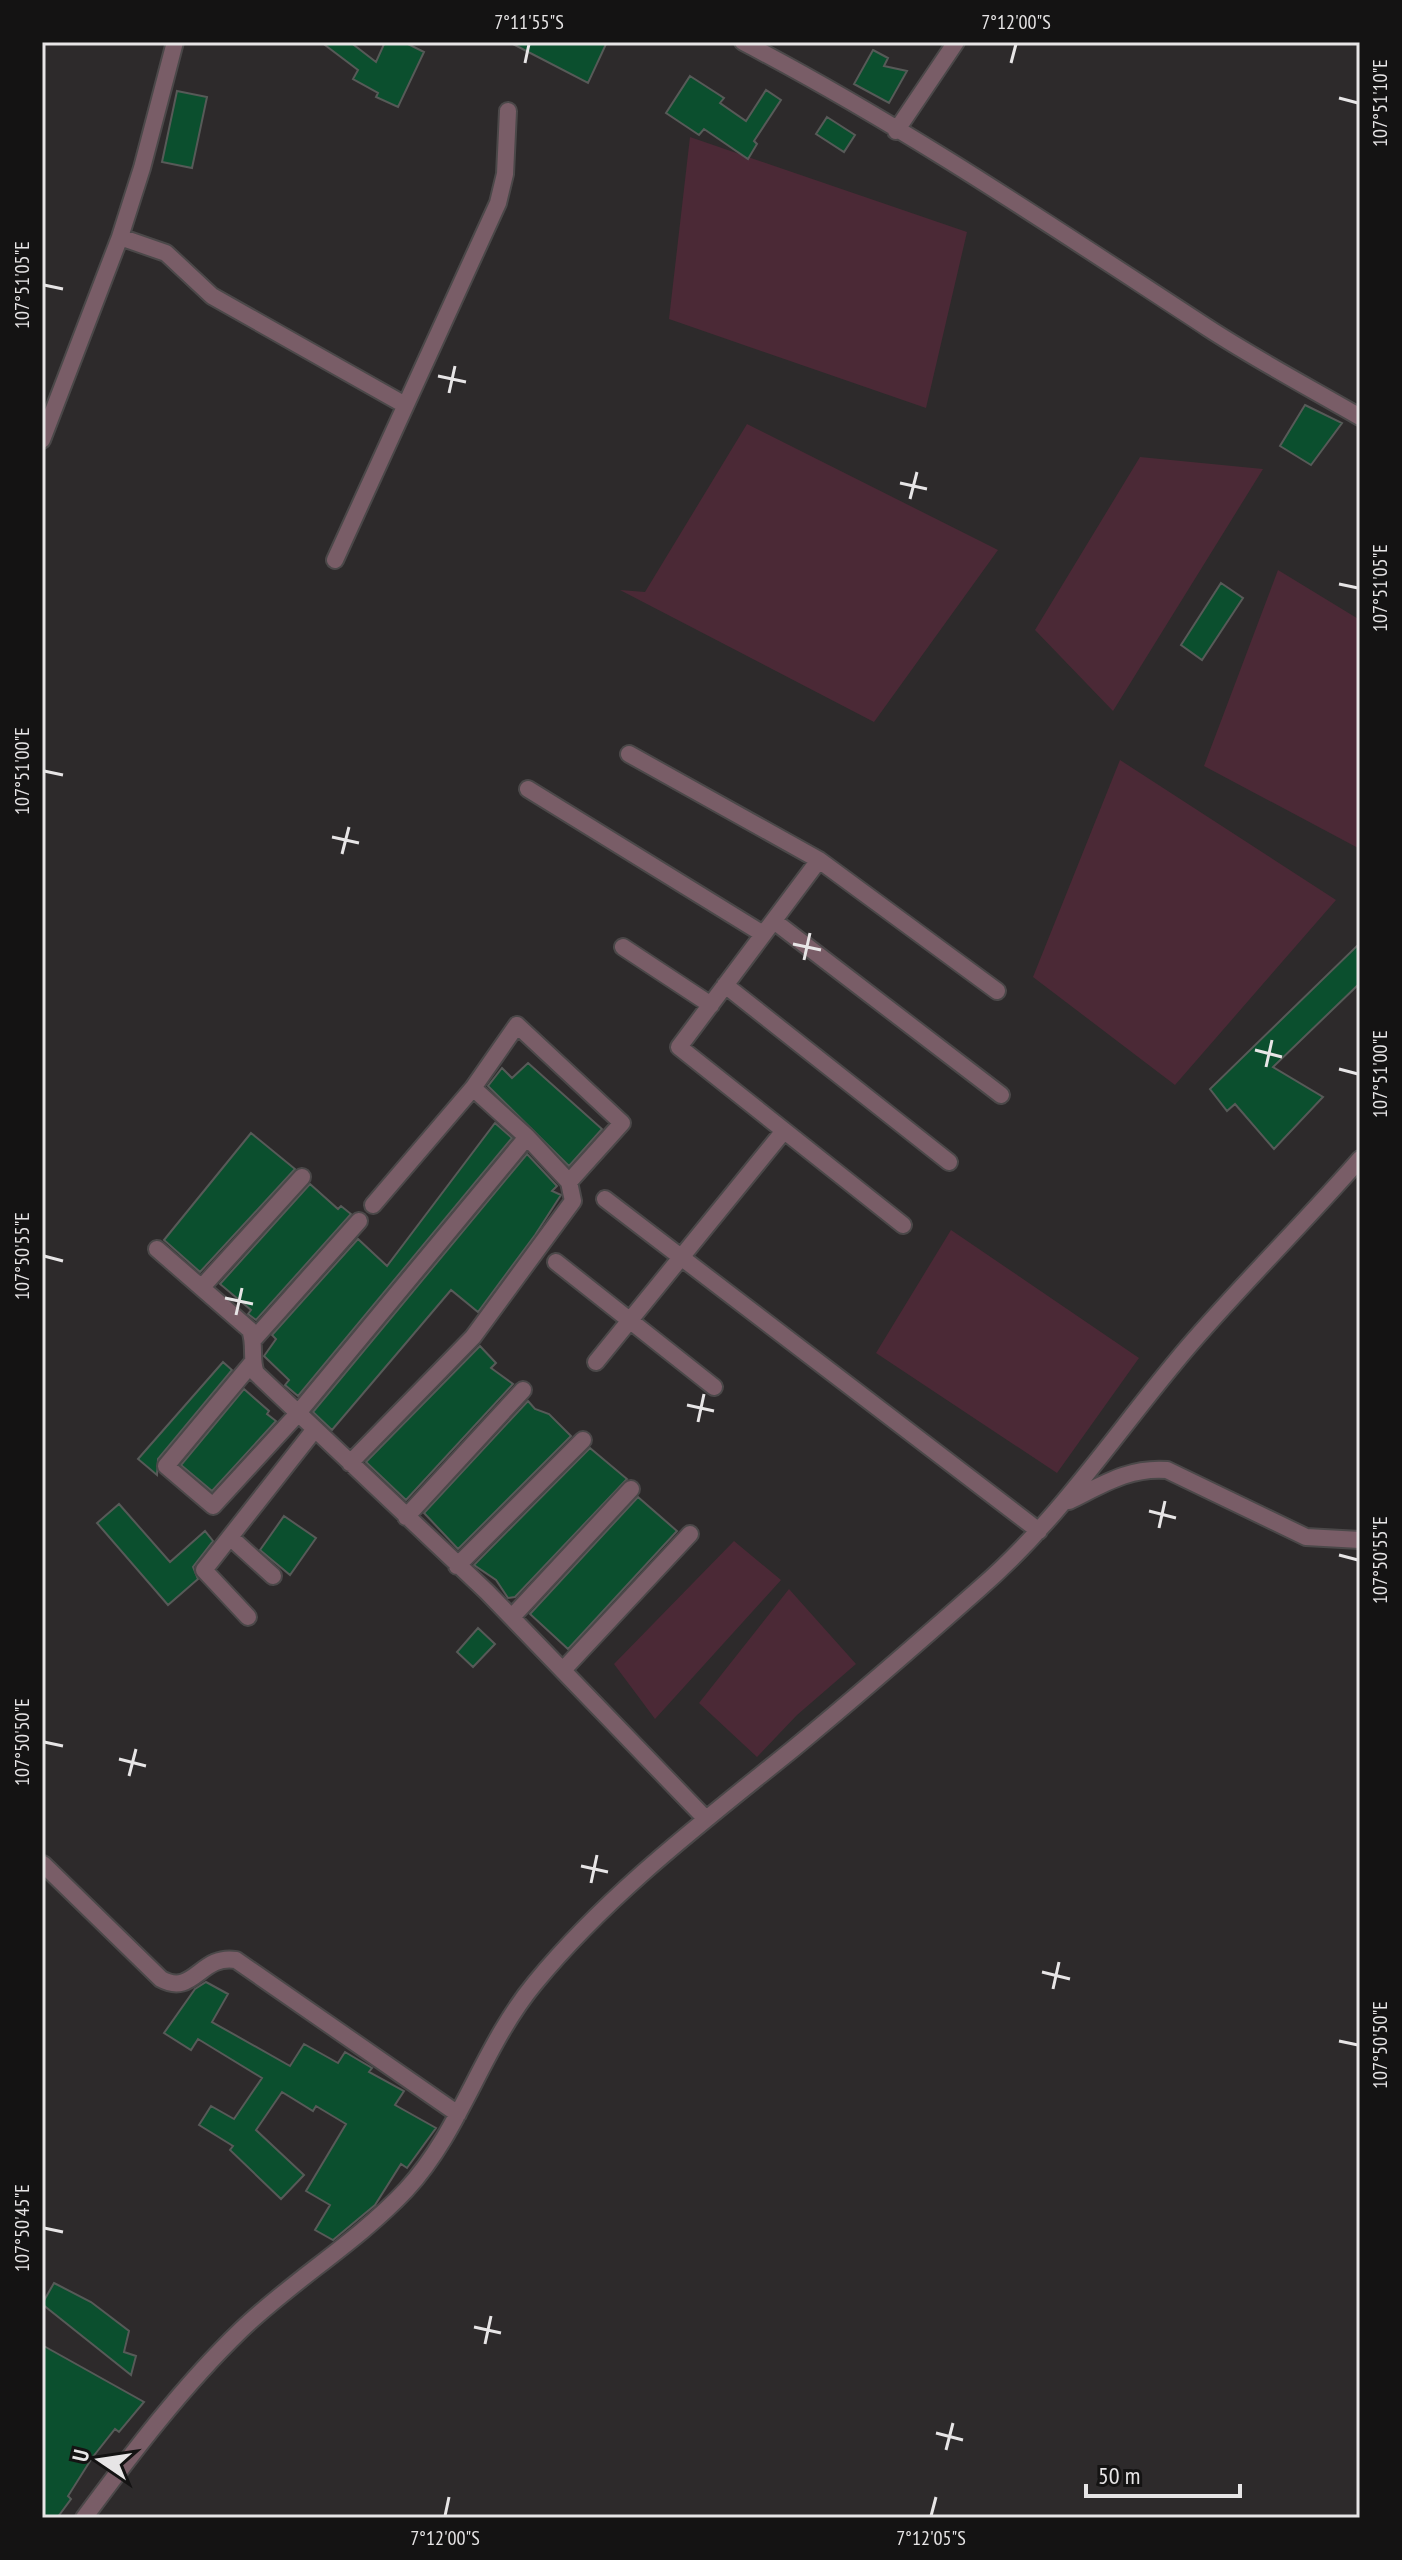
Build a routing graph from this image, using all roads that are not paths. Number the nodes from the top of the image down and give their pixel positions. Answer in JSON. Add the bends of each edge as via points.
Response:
{"nodes":[{"id":1,"x":175,"y":42,"type":"edge"},
{"id":2,"x":743,"y":42,"type":"edge"},
{"id":3,"x":956,"y":42,"type":"edge"},
{"id":4,"x":508,"y":111,"type":"dead end"},
{"id":5,"x":896,"y":131,"type":"junction"},
{"id":6,"x":120,"y":237,"type":"junction"},
{"id":7,"x":405,"y":405,"type":"junction"},
{"id":8,"x":1360,"y":417,"type":"edge"},
{"id":9,"x":42,"y":440,"type":"edge"},
{"id":10,"x":335,"y":560,"type":"dead end"},
{"id":11,"x":629,"y":754,"type":"dead end"},
{"id":12,"x":528,"y":789,"type":"dead end"},
{"id":13,"x":819,"y":860,"type":"junction"},
{"id":14,"x":768,"y":928,"type":"junction"},
{"id":15,"x":623,"y":947,"type":"dead end"},
{"id":16,"x":725,"y":985,"type":"junction"},
{"id":17,"x":997,"y":991,"type":"dead end"},
{"id":18,"x":711,"y":1005,"type":"junction"},
{"id":19,"x":473,"y":1088,"type":"junction"},
{"id":20,"x":1001,"y":1095,"type":"dead end"},
{"id":21,"x":783,"y":1132,"type":"junction"},
{"id":22,"x":527,"y":1137,"type":"junction"},
{"id":23,"x":1360,"y":1159,"type":"edge"},
{"id":24,"x":949,"y":1162,"type":"dead end"},
{"id":25,"x":302,"y":1177,"type":"dead end"},
{"id":26,"x":569,"y":1182,"type":"junction"},
{"id":27,"x":605,"y":1199,"type":"dead end"},
{"id":28,"x":373,"y":1205,"type":"dead end"},
{"id":29,"x":359,"y":1221,"type":"dead end"},
{"id":30,"x":903,"y":1225,"type":"dead end"},
{"id":31,"x":157,"y":1249,"type":"dead end"},
{"id":32,"x":683,"y":1258,"type":"junction"},
{"id":33,"x":556,"y":1262,"type":"dead end"},
{"id":34,"x":202,"y":1287,"type":"junction"},
{"id":35,"x":632,"y":1321,"type":"junction"},
{"id":36,"x":254,"y":1339,"type":"junction"},
{"id":37,"x":596,"y":1362,"type":"dead end"},
{"id":38,"x":252,"y":1363,"type":"junction"},
{"id":39,"x":714,"y":1387,"type":"dead end"},
{"id":40,"x":523,"y":1390,"type":"dead end"},
{"id":41,"x":295,"y":1416,"type":"junction"},
{"id":42,"x":315,"y":1429,"type":"junction"},
{"id":43,"x":583,"y":1440,"type":"dead end"},
{"id":44,"x":350,"y":1463,"type":"junction"},
{"id":45,"x":631,"y":1489,"type":"dead end"},
{"id":46,"x":1064,"y":1504,"type":"junction"},
{"id":47,"x":406,"y":1517,"type":"junction"},
{"id":48,"x":1039,"y":1531,"type":"junction"},
{"id":49,"x":690,"y":1534,"type":"dead end"},
{"id":50,"x":230,"y":1537,"type":"junction"},
{"id":51,"x":1360,"y":1540,"type":"edge"},
{"id":52,"x":457,"y":1566,"type":"junction"},
{"id":53,"x":273,"y":1576,"type":"dead end"},
{"id":54,"x":248,"y":1617,"type":"dead end"},
{"id":55,"x":512,"y":1617,"type":"junction"},
{"id":56,"x":563,"y":1670,"type":"junction"},
{"id":57,"x":705,"y":1818,"type":"junction"},
{"id":58,"x":43,"y":1864,"type":"edge"},
{"id":59,"x":458,"y":2114,"type":"junction"},
{"id":60,"x":84,"y":2518,"type":"edge"}],
"edges":[{"from":1,"to":6,"type":"street"},
{"from":2,"to":5,"type":"street"},
{"from":3,"to":5,"type":"street"},
{"from":4,"to":7,"type":"street","via":[[498,203]]},
{"from":5,"to":8,"type":"street","via":[[1209,329]]},
{"from":6,"to":7,"type":"street","via":[[166,253],[212,296]]},
{"from":6,"to":9,"type":"street"},
{"from":7,"to":10,"type":"street"},
{"from":11,"to":13,"type":"street"},
{"from":12,"to":14,"type":"street"},
{"from":13,"to":14,"type":"street"},
{"from":13,"to":17,"type":"street"},
{"from":14,"to":16,"type":"street"},
{"from":14,"to":20,"type":"street"},
{"from":15,"to":18,"type":"street"},
{"from":16,"to":18,"type":"street"},
{"from":16,"to":24,"type":"street"},
{"from":18,"to":21,"type":"street","via":[[679,1047]]},
{"from":19,"to":22,"type":"street"},
{"from":19,"to":26,"type":"street","via":[[517,1025],[622,1123]]},
{"from":19,"to":28,"type":"street"},
{"from":21,"to":30,"type":"street"},
{"from":21,"to":32,"type":"street"},
{"from":22,"to":26,"type":"street"},
{"from":22,"to":41,"type":"street"},
{"from":23,"to":46,"type":"street","via":[[1189,1346]]},
{"from":25,"to":34,"type":"street"},
{"from":26,"to":44,"type":"street","via":[[573,1201],[473,1337]]},
{"from":27,"to":32,"type":"street"},
{"from":29,"to":36,"type":"street"},
{"from":31,"to":34,"type":"street"},
{"from":32,"to":35,"type":"street"},
{"from":32,"to":48,"type":"street"},
{"from":33,"to":35,"type":"street"},
{"from":34,"to":36,"type":"street"},
{"from":35,"to":37,"type":"street"},
{"from":35,"to":39,"type":"street"},
{"from":36,"to":38,"type":"street"},
{"from":38,"to":41,"type":"street"},
{"from":38,"to":41,"type":"street","via":[[166,1466],[213,1506]]},
{"from":40,"to":47,"type":"street"},
{"from":41,"to":42,"type":"street"},
{"from":42,"to":44,"type":"street"},
{"from":42,"to":50,"type":"street"},
{"from":43,"to":52,"type":"street"},
{"from":44,"to":47,"type":"street"},
{"from":45,"to":55,"type":"street"},
{"from":46,"to":48,"type":"street"},
{"from":46,"to":51,"type":"street","via":[[1123,1474],[1167,1470],[1306,1537]]},
{"from":47,"to":52,"type":"street"},
{"from":48,"to":57,"type":"street","via":[[980,1589]]},
{"from":49,"to":56,"type":"street"},
{"from":50,"to":53,"type":"street"},
{"from":50,"to":54,"type":"street","via":[[204,1570]]},
{"from":52,"to":55,"type":"street"},
{"from":55,"to":56,"type":"street"},
{"from":56,"to":57,"type":"street"},
{"from":57,"to":59,"type":"street","via":[[535,1983],[490,2048]]},
{"from":58,"to":59,"type":"street","via":[[172,1986],[184,1984],[209,1963],[236,1960]]},
{"from":59,"to":60,"type":"street","via":[[446,2139],[410,2185],[354,2240],[241,2330],[156,2424]]}]}
